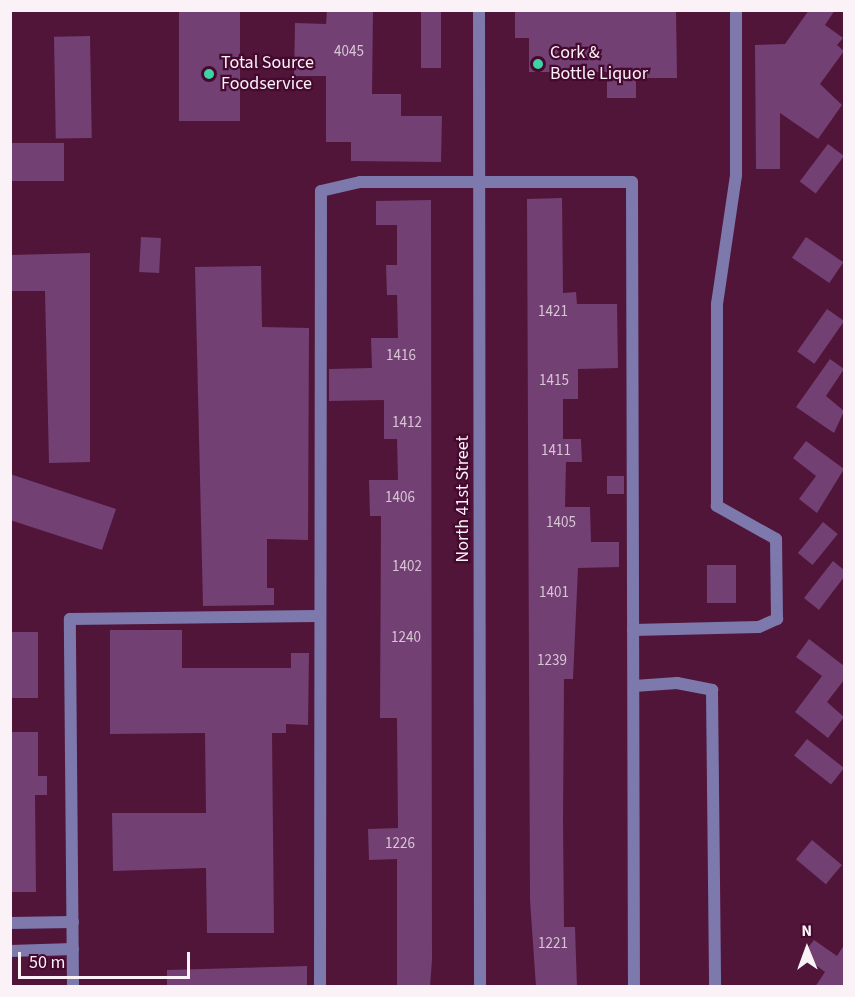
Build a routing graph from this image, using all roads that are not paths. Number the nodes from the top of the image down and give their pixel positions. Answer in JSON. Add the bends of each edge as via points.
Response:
{"nodes":[{"id":1,"x":479,"y":10,"type":"edge"},
{"id":2,"x":736,"y":10,"type":"edge"},
{"id":3,"x":480,"y":183,"type":"junction"},
{"id":4,"x":317,"y":616,"type":"junction"},
{"id":5,"x":633,"y":630,"type":"junction"},
{"id":6,"x":634,"y":686,"type":"junction"},
{"id":7,"x":73,"y":922,"type":"junction"},
{"id":8,"x":10,"y":923,"type":"edge"},
{"id":9,"x":73,"y":949,"type":"junction"},
{"id":10,"x":10,"y":951,"type":"edge"},
{"id":11,"x":73,"y":987,"type":"edge"},
{"id":12,"x":320,"y":987,"type":"edge"},
{"id":13,"x":480,"y":987,"type":"edge"},
{"id":14,"x":634,"y":987,"type":"edge"},
{"id":15,"x":715,"y":987,"type":"edge"}],
"edges":[{"from":1,"to":3,"type":"street","name":"North 41st Street"},
{"from":2,"to":5,"type":"street","via":[[736,175],[717,304],[717,506],[776,540],[777,619],[759,627]]},
{"from":3,"to":4,"type":"street","via":[[360,182],[321,190]]},
{"from":3,"to":5,"type":"street","via":[[632,182]]},
{"from":3,"to":13,"type":"street","name":"North 41st Street"},
{"from":4,"to":7,"type":"street","via":[[70,619]]},
{"from":4,"to":12,"type":"street"},
{"from":5,"to":6,"type":"street"},
{"from":6,"to":14,"type":"street"},
{"from":6,"to":15,"type":"street","via":[[677,683],[712,690]]},
{"from":7,"to":8,"type":"street"},
{"from":7,"to":9,"type":"street"},
{"from":9,"to":10,"type":"street"},
{"from":9,"to":11,"type":"street"}]}
